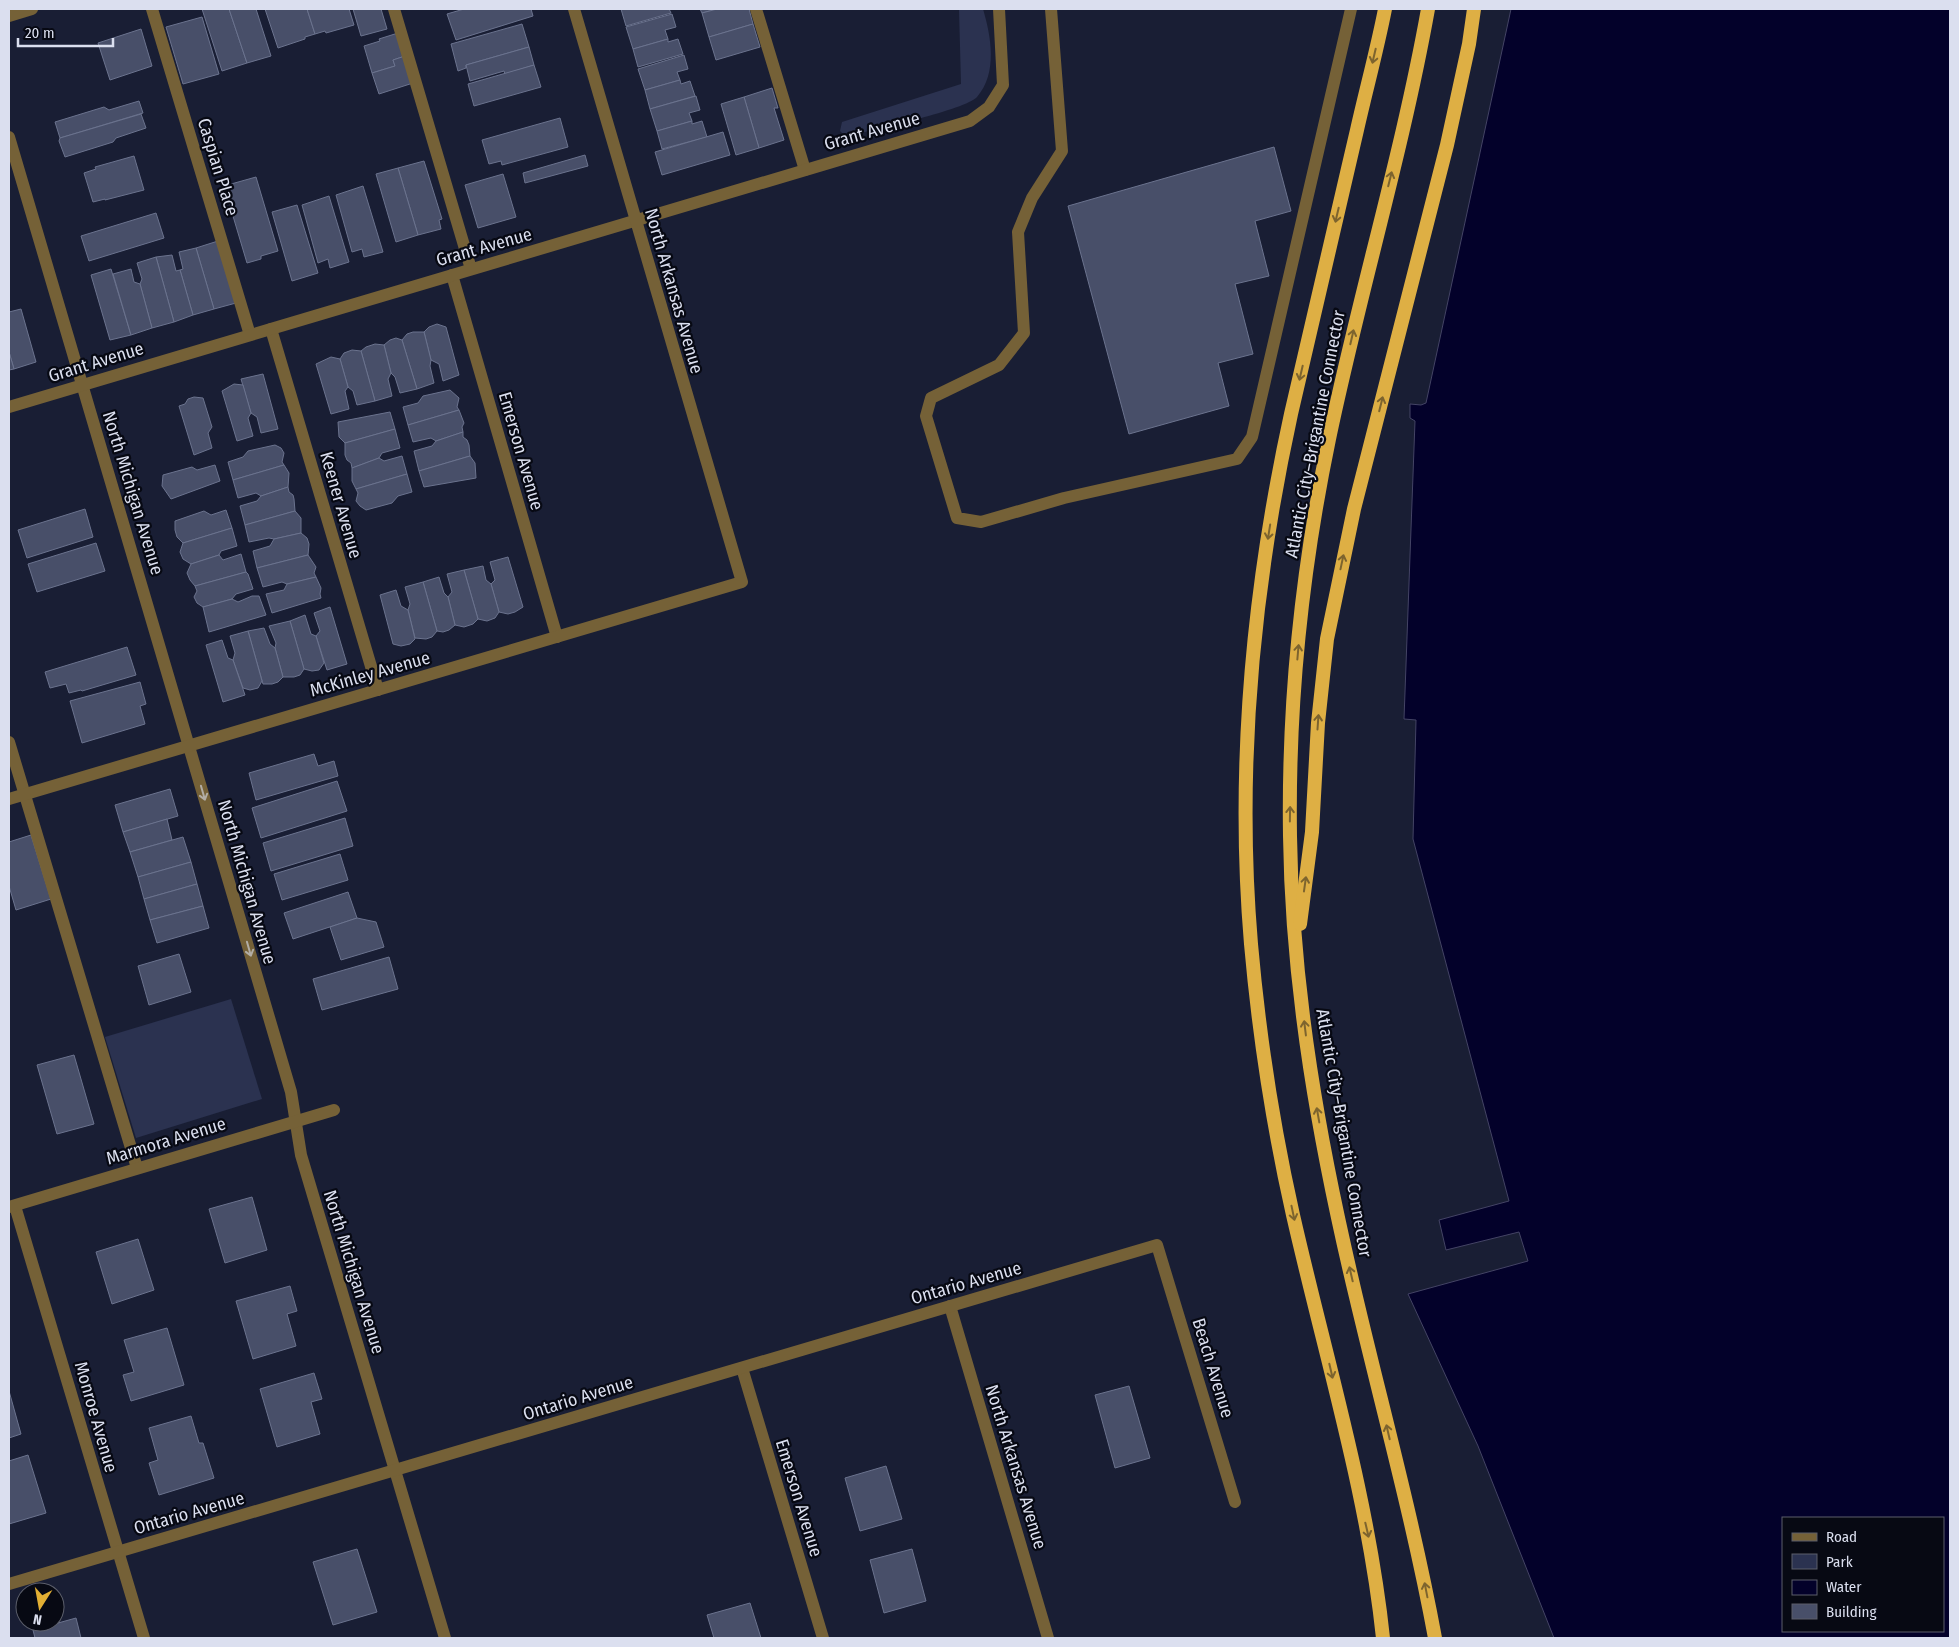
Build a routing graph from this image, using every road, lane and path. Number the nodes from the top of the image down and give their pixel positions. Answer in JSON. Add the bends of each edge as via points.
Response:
{"nodes":[{"id":1,"x":32,"y":9,"type":"edge"},
{"id":2,"x":152,"y":9,"type":"edge"},
{"id":3,"x":394,"y":9,"type":"edge"},
{"id":4,"x":574,"y":9,"type":"edge"},
{"id":5,"x":756,"y":9,"type":"edge"},
{"id":6,"x":999,"y":9,"type":"edge"},
{"id":7,"x":1051,"y":9,"type":"edge"},
{"id":8,"x":1351,"y":9,"type":"edge"},
{"id":9,"x":1384,"y":9,"type":"edge"},
{"id":10,"x":1428,"y":9,"type":"edge"},
{"id":11,"x":1474,"y":9,"type":"edge"},
{"id":12,"x":9,"y":16,"type":"edge"},
{"id":13,"x":9,"y":136,"type":"edge"},
{"id":14,"x":804,"y":170,"type":"junction"},
{"id":15,"x":635,"y":220,"type":"junction"},
{"id":16,"x":471,"y":269,"type":"junction"},
{"id":17,"x":452,"y":275,"type":"junction"},
{"id":18,"x":271,"y":329,"type":"junction"},
{"id":19,"x":250,"y":335,"type":"junction"},
{"id":20,"x":82,"y":385,"type":"junction"},
{"id":21,"x":9,"y":406,"type":"edge"},
{"id":22,"x":742,"y":582,"type":"joint"},
{"id":23,"x":557,"y":637,"type":"junction"},
{"id":24,"x":378,"y":690,"type":"junction"},
{"id":25,"x":9,"y":742,"type":"edge"},
{"id":26,"x":189,"y":746,"type":"junction"},
{"id":27,"x":25,"y":794,"type":"junction"},
{"id":28,"x":9,"y":799,"type":"edge"},
{"id":29,"x":1296,"y":950,"type":"junction"},
{"id":30,"x":334,"y":1110,"type":"dead end"},
{"id":31,"x":297,"y":1121,"type":"junction"},
{"id":32,"x":137,"y":1168,"type":"junction"},
{"id":33,"x":12,"y":1206,"type":"edge"},
{"id":34,"x":1156,"y":1245,"type":"joint"},
{"id":35,"x":950,"y":1306,"type":"junction"},
{"id":36,"x":742,"y":1368,"type":"junction"},
{"id":37,"x":395,"y":1471,"type":"junction"},
{"id":38,"x":1235,"y":1502,"type":"dead end"},
{"id":39,"x":118,"y":1553,"type":"junction"},
{"id":40,"x":9,"y":1584,"type":"edge"},
{"id":41,"x":144,"y":1638,"type":"edge"},
{"id":42,"x":445,"y":1638,"type":"edge"},
{"id":43,"x":823,"y":1638,"type":"edge"},
{"id":44,"x":1048,"y":1638,"type":"edge"},
{"id":45,"x":1383,"y":1638,"type":"edge"},
{"id":46,"x":1435,"y":1638,"type":"edge"}],
"edges":[{"from":1,"to":12,"type":"street"},
{"from":2,"to":19,"type":"street","name":"Caspian Place"},
{"from":3,"to":16,"type":"street"},
{"from":4,"to":15,"type":"street","name":"North Arkansas Avenue"},
{"from":5,"to":14,"type":"street"},
{"from":6,"to":14,"type":"street","name":"Grant Avenue","via":[[1003,85],[989,107],[970,121]]},
{"from":7,"to":8,"type":"street","via":[[1062,151],[1032,198],[1018,232],[1024,333],[999,365],[931,398],[926,416],[957,518],[981,522],[1064,498],[1237,459],[1252,437]]},
{"from":9,"to":45,"type":"highway","name":"Atlantic City–Brigantine Connector","one_way":true,"via":[[1291,416],[1268,535],[1253,650],[1246,826],[1256,998],[1269,1087],[1293,1216],[1372,1553]]},
{"from":29,"to":10,"type":"highway","name":"Atlantic City–Brigantine Connector","one_way":true,"via":[[1290,834],[1292,729],[1309,554],[1329,440]]},
{"from":29,"to":11,"type":"highway","one_way":true,"via":[[1312,832],[1327,639],[1354,509],[1447,145]]},
{"from":13,"to":20,"type":"street","name":"North Michigan Avenue"},
{"from":14,"to":15,"type":"street","name":"Grant Avenue"},
{"from":15,"to":16,"type":"street","name":"Grant Avenue"},
{"from":15,"to":22,"type":"street","name":"North Arkansas Avenue"},
{"from":16,"to":17,"type":"street","name":"Grant Avenue"},
{"from":17,"to":18,"type":"street","name":"Grant Avenue"},
{"from":17,"to":23,"type":"street","name":"Emerson Avenue"},
{"from":18,"to":19,"type":"street","name":"Grant Avenue"},
{"from":18,"to":24,"type":"street","name":"Keener Avenue"},
{"from":19,"to":20,"type":"street","name":"Grant Avenue"},
{"from":20,"to":21,"type":"street","name":"Grant Avenue"},
{"from":20,"to":26,"type":"street","name":"North Michigan Avenue"},
{"from":22,"to":23,"type":"street","name":"McKinley Avenue"},
{"from":23,"to":24,"type":"street","name":"McKinley Avenue"},
{"from":24,"to":26,"type":"street","name":"McKinley Avenue"},
{"from":25,"to":27,"type":"street"},
{"from":26,"to":27,"type":"street","name":"McKinley Avenue"},
{"from":26,"to":31,"type":"street","name":"North Michigan Avenue","one_way":true},
{"from":27,"to":28,"type":"street","name":"McKinley Avenue"},
{"from":27,"to":32,"type":"street"},
{"from":46,"to":29,"type":"highway","name":"Atlantic City–Brigantine Connector","one_way":true,"via":[[1325,1154],[1311,1076]]},
{"from":30,"to":31,"type":"street","name":"Marmora Avenue"},
{"from":31,"to":32,"type":"street","name":"Marmora Avenue"},
{"from":31,"to":37,"type":"street","name":"North Michigan Avenue","via":[[301,1155]]},
{"from":32,"to":33,"type":"street","name":"Marmora Avenue"},
{"from":33,"to":39,"type":"street","name":"Monroe Avenue"},
{"from":34,"to":35,"type":"street","name":"Ontario Avenue"},
{"from":34,"to":38,"type":"street","name":"Beach Avenue"},
{"from":35,"to":36,"type":"street","name":"Ontario Avenue"},
{"from":35,"to":44,"type":"street","name":"North Arkansas Avenue"},
{"from":36,"to":37,"type":"street","name":"Ontario Avenue"},
{"from":36,"to":43,"type":"street","name":"Emerson Avenue"},
{"from":37,"to":39,"type":"street","name":"Ontario Avenue"},
{"from":37,"to":42,"type":"street","name":"North Michigan Avenue"},
{"from":39,"to":40,"type":"street","name":"Ontario Avenue"},
{"from":39,"to":41,"type":"street","name":"Monroe Avenue"}]}
